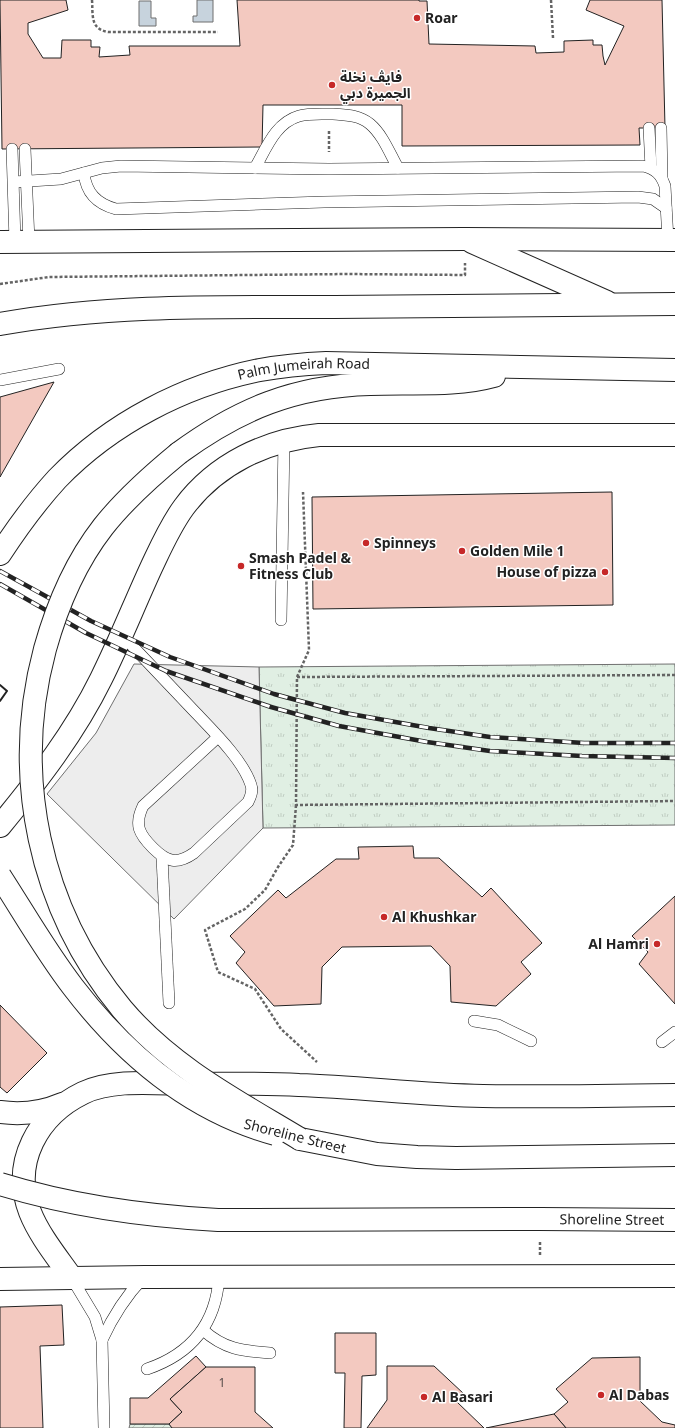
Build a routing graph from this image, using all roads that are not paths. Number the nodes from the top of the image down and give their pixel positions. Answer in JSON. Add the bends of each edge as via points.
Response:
{"nodes":[{"id":1,"x":649,"y":128,"type":"dead end"},
{"id":2,"x":661,"y":128,"type":"dead end"},
{"id":3,"x":12,"y":149,"type":"dead end"},
{"id":4,"x":25,"y":149,"type":"dead end"},
{"id":5,"x":255,"y":168,"type":"junction"},
{"id":6,"x":398,"y":168,"type":"junction"},
{"id":7,"x":651,"y":168,"type":"junction"},
{"id":8,"x":84,"y":173,"type":"junction"},
{"id":9,"x":662,"y":178,"type":"junction"},
{"id":10,"x":14,"y":182,"type":"junction"},
{"id":11,"x":27,"y":182,"type":"junction"},
{"id":12,"x":666,"y":208,"type":"junction"},
{"id":13,"x":464,"y":239,"type":"junction"},
{"id":14,"x":672,"y":240,"type":"edge"},
{"id":15,"x":15,"y":242,"type":"edge"},
{"id":16,"x":675,"y":304,"type":"edge"},
{"id":17,"x":613,"y":305,"type":"junction"},
{"id":18,"x":0,"y":324,"type":"edge"},
{"id":19,"x":522,"y":367,"type":"junction"},
{"id":20,"x":59,"y":369,"type":"dead end"},
{"id":21,"x":675,"y":370,"type":"edge"},
{"id":22,"x":0,"y":380,"type":"edge"},
{"id":23,"x":675,"y":435,"type":"edge"},
{"id":24,"x":284,"y":440,"type":"junction"},
{"id":25,"x":0,"y":554,"type":"edge"},
{"id":26,"x":281,"y":620,"type":"dead end"},
{"id":27,"x":121,"y":634,"type":"junction"},
{"id":28,"x":218,"y":737,"type":"junction"},
{"id":29,"x":0,"y":826,"type":"edge"},
{"id":30,"x":162,"y":857,"type":"junction"},
{"id":31,"x":0,"y":876,"type":"edge"},
{"id":32,"x":169,"y":1004,"type":"dead end"},
{"id":33,"x":474,"y":1020,"type":"dead end"},
{"id":34,"x":675,"y":1032,"type":"edge"},
{"id":35,"x":531,"y":1041,"type":"dead end"},
{"id":36,"x":662,"y":1042,"type":"dead end"},
{"id":37,"x":675,"y":1095,"type":"edge"},
{"id":38,"x":70,"y":1100,"type":"junction"},
{"id":39,"x":0,"y":1112,"type":"edge"},
{"id":40,"x":300,"y":1139,"type":"junction"},
{"id":41,"x":675,"y":1155,"type":"edge"},
{"id":42,"x":0,"y":1184,"type":"edge"},
{"id":43,"x":675,"y":1220,"type":"edge"},
{"id":44,"x":675,"y":1276,"type":"edge"},
{"id":45,"x":71,"y":1277,"type":"junction"},
{"id":46,"x":145,"y":1277,"type":"junction"},
{"id":47,"x":219,"y":1277,"type":"junction"},
{"id":48,"x":0,"y":1279,"type":"edge"},
{"id":49,"x":203,"y":1330,"type":"junction"},
{"id":50,"x":102,"y":1340,"type":"junction"},
{"id":51,"x":270,"y":1353,"type":"dead end"},
{"id":52,"x":147,"y":1369,"type":"dead end"},
{"id":53,"x":104,"y":1428,"type":"edge"}],
"edges":[{"from":1,"to":7,"type":"lane"},
{"from":2,"to":9,"type":"lane"},
{"from":3,"to":10,"type":"lane"},
{"from":4,"to":11,"type":"lane"},
{"from":5,"to":6,"type":"lane"},
{"from":5,"to":6,"type":"lane","via":[[272,137],[288,121],[299,116],[329,114],[350,115],[369,123],[376,130]]},
{"from":5,"to":8,"type":"lane","via":[[120,166]]},
{"from":6,"to":7,"type":"lane"},
{"from":7,"to":9,"type":"lane"},
{"from":8,"to":11,"type":"lane","via":[[61,179]]},
{"from":8,"to":12,"type":"lane","via":[[88,190],[93,197],[100,203],[116,209],[332,202],[638,197],[653,199]]},
{"from":9,"to":12,"type":"lane"},
{"from":10,"to":11,"type":"lane"},
{"from":10,"to":15,"type":"lane"},
{"from":11,"to":15,"type":"lane"},
{"from":12,"to":14,"type":"lane"},
{"from":13,"to":14,"type":"main road"},
{"from":13,"to":15,"type":"main road"},
{"from":13,"to":17,"type":"main road"},
{"from":16,"to":17,"type":"main road"},
{"from":17,"to":18,"type":"main road","via":[[170,307],[72,314]]},
{"from":19,"to":21,"type":"main road","name":"Palm Jumeirah Road"},
{"from":19,"to":25,"type":"main road","name":"Palm Jumeirah Road","via":[[326,363],[294,365],[261,370],[196,388],[137,417],[82,456],[36,504]]},
{"from":19,"to":40,"type":"main road","bridge":true,"via":[[468,381],[340,385],[311,390],[276,400],[228,420],[179,453],[125,501],[102,529],[79,565],[52,624],[36,694],[31,731],[31,769],[40,843],[63,914],[100,980],[123,1010],[149,1037],[177,1062],[208,1084]]},
{"from":20,"to":22,"type":"lane"},
{"from":23,"to":24,"type":"main road","via":[[318,435]]},
{"from":24,"to":26,"type":"lane"},
{"from":24,"to":27,"type":"main road","via":[[255,450],[228,465],[204,484],[184,507],[168,533]]},
{"from":27,"to":28,"type":"lane"},
{"from":27,"to":29,"type":"main road","via":[[101,679],[78,719],[31,788]]},
{"from":28,"to":30,"type":"lane","via":[[143,806],[139,814],[138,823],[144,839]]},
{"from":28,"to":30,"type":"lane","via":[[249,779],[252,787],[248,802],[187,858],[174,860]]},
{"from":30,"to":32,"type":"lane"},
{"from":31,"to":40,"type":"main road","name":"Shoreline Street","bridge":true,"via":[[72,986],[117,1038],[142,1061],[216,1112],[257,1129]]},
{"from":33,"to":35,"type":"lane","via":[[498,1025]]},
{"from":34,"to":36,"type":"lane"},
{"from":37,"to":38,"type":"main road","via":[[485,1096],[297,1085],[130,1083],[100,1087]]},
{"from":38,"to":39,"type":"main road","via":[[35,1113]]},
{"from":38,"to":45,"type":"main road","via":[[53,1113],[39,1129],[30,1148],[25,1169],[25,1190],[30,1211],[39,1230]]},
{"from":40,"to":41,"type":"main road","name":"Shoreline Street","via":[[377,1154],[417,1157]]},
{"from":42,"to":43,"type":"main road","name":"Shoreline Street","bridge":true,"via":[[72,1203],[169,1218]]},
{"from":44,"to":47,"type":"main road"},
{"from":45,"to":46,"type":"main road"},
{"from":45,"to":48,"type":"main road"},
{"from":45,"to":50,"type":"lane","via":[[95,1317]]},
{"from":46,"to":47,"type":"main road"},
{"from":46,"to":50,"type":"lane","via":[[131,1290],[120,1306]]},
{"from":47,"to":49,"type":"lane","via":[[215,1305]]},
{"from":49,"to":51,"type":"lane","via":[[230,1347]]},
{"from":49,"to":52,"type":"lane","via":[[184,1350]]},
{"from":50,"to":53,"type":"lane"}]}
